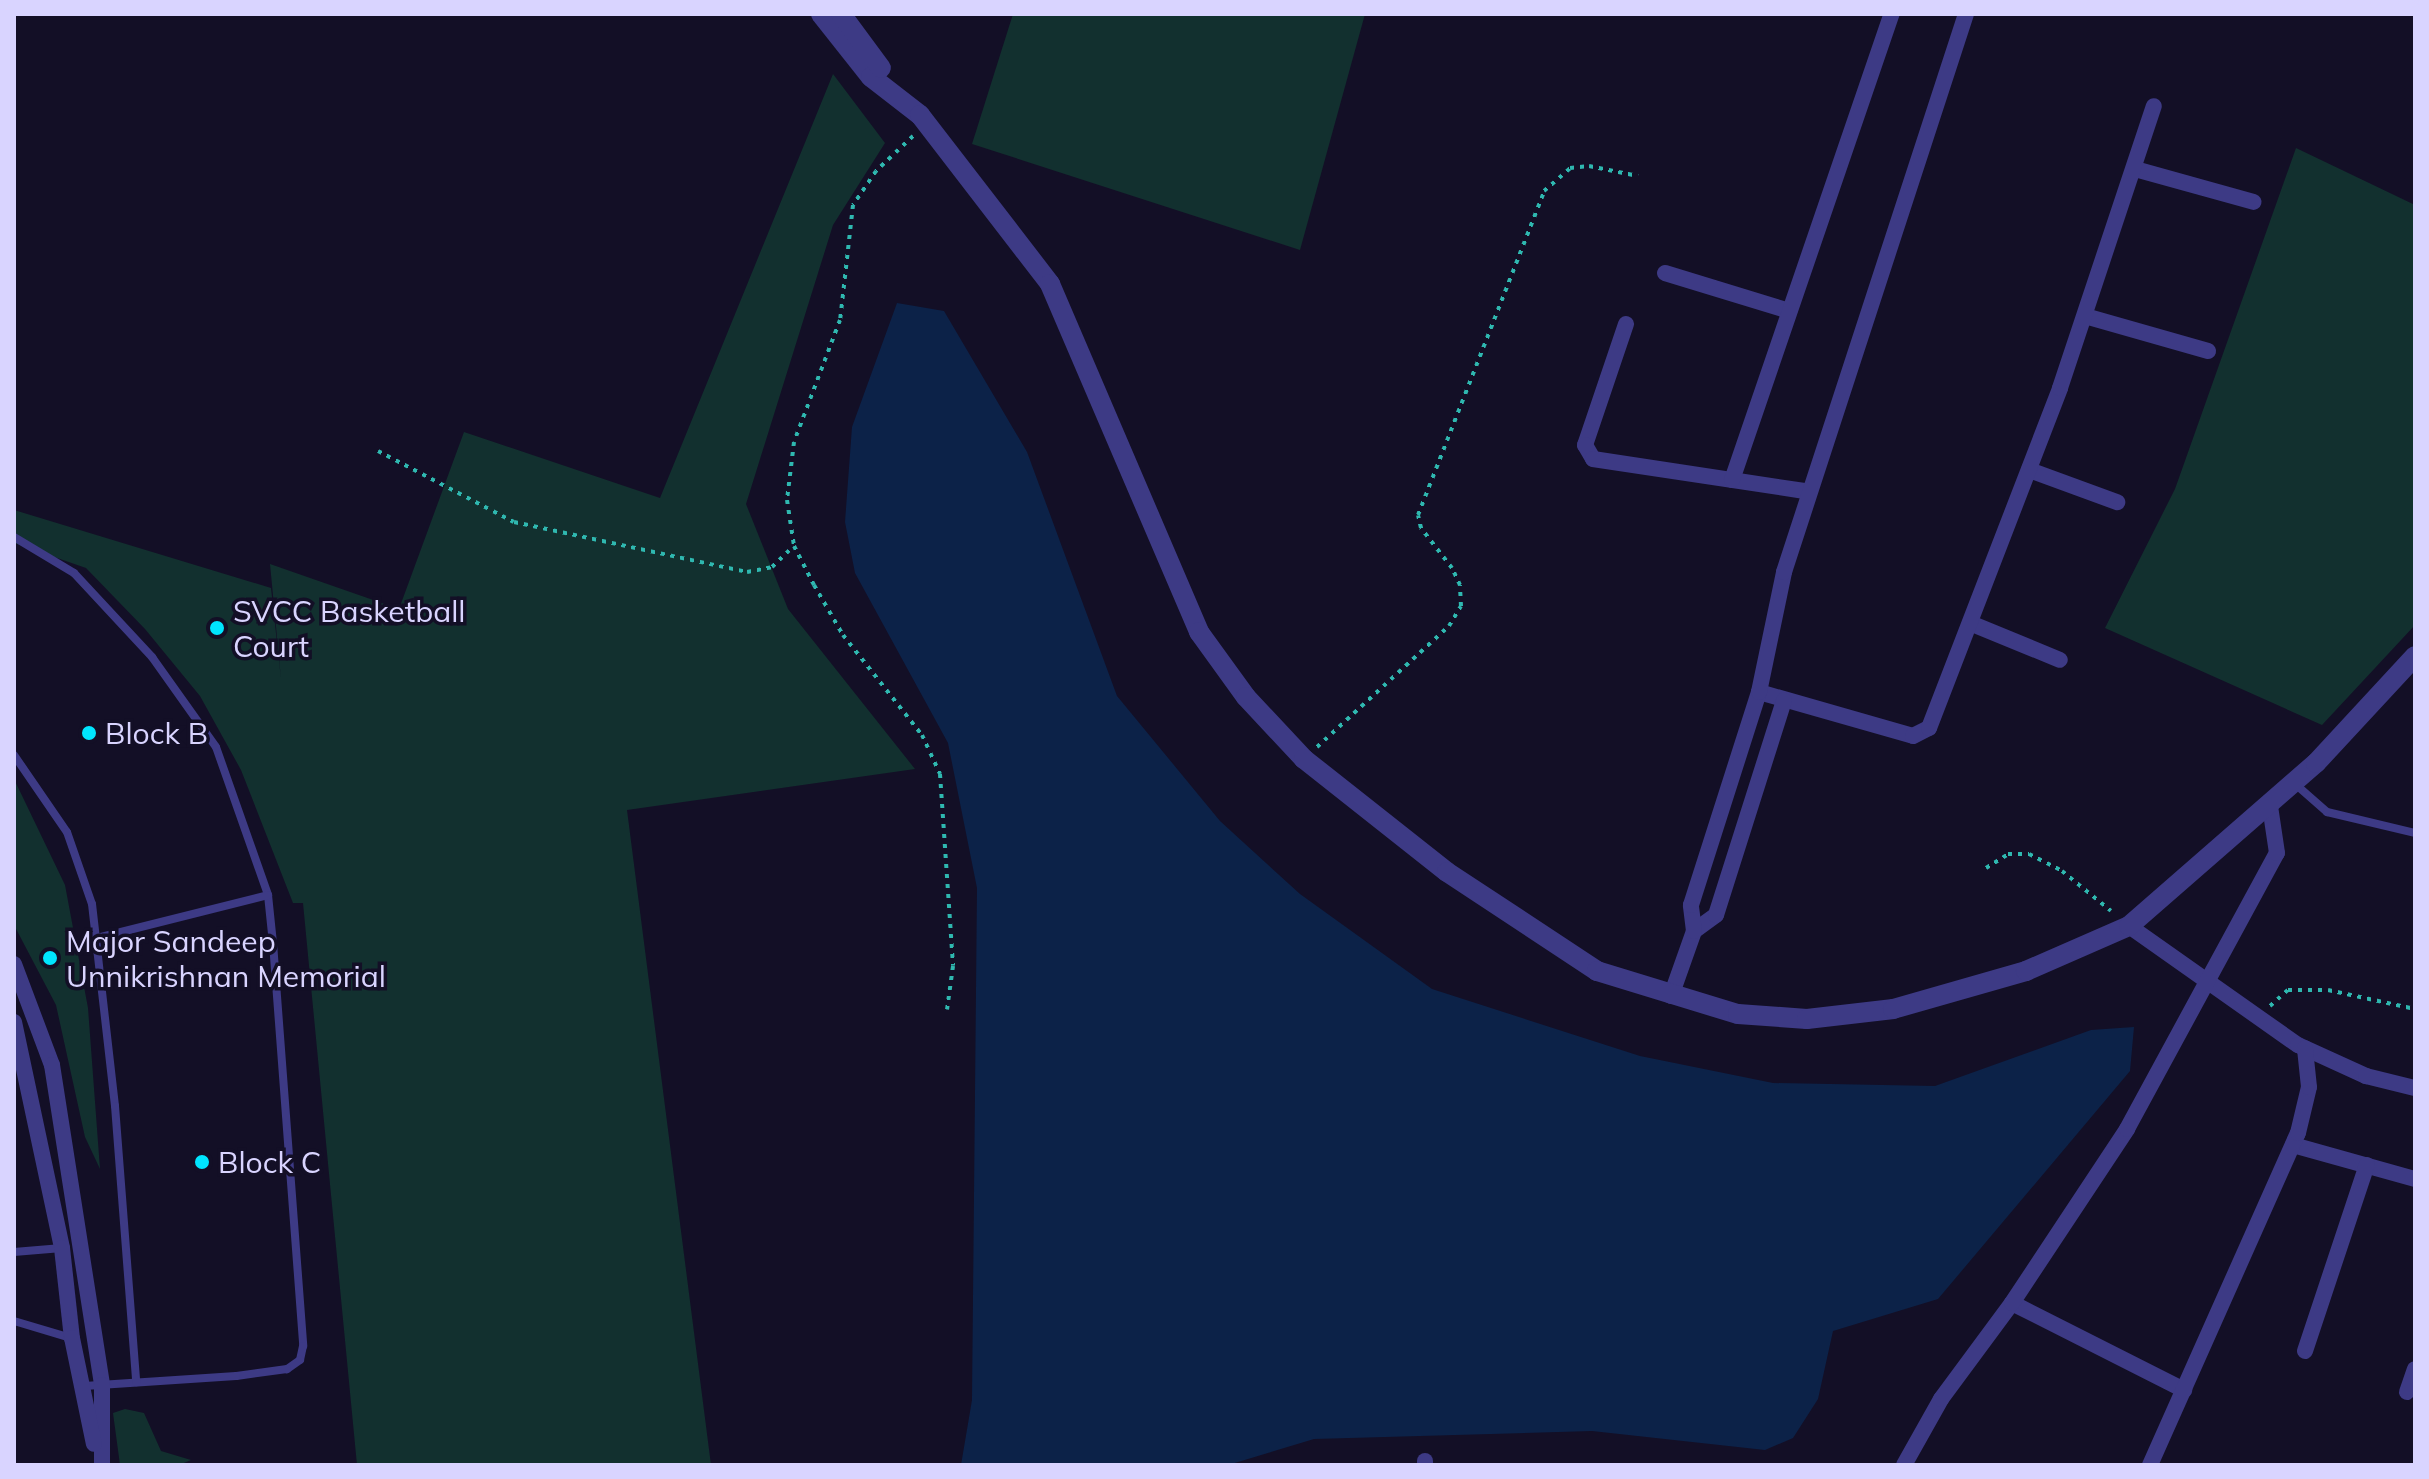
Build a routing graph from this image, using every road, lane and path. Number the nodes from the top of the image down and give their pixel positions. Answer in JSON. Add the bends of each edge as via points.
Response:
{"nodes":[{"id":1,"x":821,"y":14,"type":"edge"},
{"id":2,"x":841,"y":14,"type":"edge"},
{"id":3,"x":1892,"y":14,"type":"edge"},
{"id":4,"x":1966,"y":14,"type":"edge"},
{"id":5,"x":887,"y":87,"type":"junction"},
{"id":6,"x":2154,"y":106,"type":"dead end"},
{"id":7,"x":927,"y":123,"type":"junction"},
{"id":8,"x":2135,"y":169,"type":"junction"},
{"id":9,"x":1638,"y":176,"type":"dead end"},
{"id":10,"x":2254,"y":202,"type":"dead end"},
{"id":11,"x":1665,"y":273,"type":"dead end"},
{"id":12,"x":1789,"y":311,"type":"junction"},
{"id":13,"x":2085,"y":316,"type":"junction"},
{"id":14,"x":1626,"y":324,"type":"dead end"},
{"id":15,"x":2208,"y":351,"type":"dead end"},
{"id":16,"x":378,"y":451,"type":"dead end"},
{"id":17,"x":2029,"y":470,"type":"junction"},
{"id":18,"x":1732,"y":480,"type":"junction"},
{"id":19,"x":1810,"y":492,"type":"junction"},
{"id":20,"x":2117,"y":502,"type":"dead end"},
{"id":21,"x":14,"y":537,"type":"edge"},
{"id":22,"x":794,"y":546,"type":"junction"},
{"id":23,"x":1970,"y":623,"type":"junction"},
{"id":24,"x":2415,"y":656,"type":"edge"},
{"id":25,"x":2060,"y":660,"type":"dead end"},
{"id":26,"x":1759,"y":692,"type":"junction"},
{"id":27,"x":1784,"y":700,"type":"junction"},
{"id":28,"x":14,"y":755,"type":"edge"},
{"id":29,"x":1304,"y":759,"type":"junction"},
{"id":30,"x":2294,"y":783,"type":"junction"},
{"id":31,"x":2270,"y":806,"type":"junction"},
{"id":32,"x":2415,"y":833,"type":"edge"},
{"id":33,"x":1986,"y":868,"type":"dead end"},
{"id":34,"x":268,"y":895,"type":"junction"},
{"id":35,"x":2126,"y":925,"type":"junction"},
{"id":36,"x":1694,"y":931,"type":"junction"},
{"id":37,"x":97,"y":938,"type":"junction"},
{"id":38,"x":14,"y":964,"type":"edge"},
{"id":39,"x":2204,"y":982,"type":"junction"},
{"id":40,"x":1671,"y":996,"type":"junction"},
{"id":41,"x":2415,"y":1009,"type":"edge"},
{"id":42,"x":947,"y":1010,"type":"dead end"},
{"id":43,"x":2257,"y":1018,"type":"junction"},
{"id":44,"x":14,"y":1022,"type":"edge"},
{"id":45,"x":2305,"y":1048,"type":"junction"},
{"id":46,"x":2415,"y":1088,"type":"edge"},
{"id":47,"x":2293,"y":1145,"type":"junction"},
{"id":48,"x":2367,"y":1165,"type":"junction"},
{"id":49,"x":2415,"y":1179,"type":"edge"},
{"id":50,"x":62,"y":1248,"type":"junction"},
{"id":51,"x":14,"y":1252,"type":"edge"},
{"id":52,"x":2012,"y":1303,"type":"junction"},
{"id":53,"x":14,"y":1321,"type":"edge"},
{"id":54,"x":72,"y":1338,"type":"junction"},
{"id":55,"x":2305,"y":1351,"type":"dead end"},
{"id":56,"x":2415,"y":1369,"type":"edge"},
{"id":57,"x":136,"y":1382,"type":"junction"},
{"id":58,"x":102,"y":1385,"type":"junction"},
{"id":59,"x":84,"y":1386,"type":"junction"},
{"id":60,"x":2184,"y":1390,"type":"junction"},
{"id":61,"x":2407,"y":1392,"type":"dead end"},
{"id":62,"x":100,"y":1465,"type":"edge"},
{"id":63,"x":1904,"y":1465,"type":"edge"},
{"id":64,"x":2150,"y":1465,"type":"edge"}],
"edges":[{"from":1,"to":5,"type":"street","via":[[871,77]]},
{"from":2,"to":5,"type":"street","via":[[882,70]]},
{"from":3,"to":12,"type":"street"},
{"from":4,"to":19,"type":"street"},
{"from":5,"to":7,"type":"street"},
{"from":6,"to":8,"type":"street"},
{"from":7,"to":22,"type":"path","via":[[876,171],[853,205],[840,320],[788,469]]},
{"from":7,"to":29,"type":"street","via":[[1050,284],[1199,632],[1246,697]]},
{"from":8,"to":10,"type":"street"},
{"from":8,"to":13,"type":"street"},
{"from":9,"to":29,"type":"path","via":[[1589,166],[1570,168],[1544,191],[1418,515],[1456,577],[1461,606],[1449,626]]},
{"from":11,"to":12,"type":"street"},
{"from":12,"to":18,"type":"street"},
{"from":13,"to":15,"type":"street"},
{"from":13,"to":17,"type":"street"},
{"from":14,"to":18,"type":"street","via":[[1585,445],[1587,453],[1593,459]]},
{"from":16,"to":22,"type":"path","via":[[514,522],[747,572],[772,567]]},
{"from":17,"to":20,"type":"street"},
{"from":17,"to":23,"type":"street"},
{"from":18,"to":19,"type":"street"},
{"from":19,"to":26,"type":"street","via":[[1784,572]]},
{"from":21,"to":34,"type":"lane","via":[[74,573],[152,657],[216,747]]},
{"from":22,"to":42,"type":"path","via":[[843,635],[922,735],[940,774],[953,966]]},
{"from":23,"to":25,"type":"street"},
{"from":23,"to":27,"type":"street","via":[[1923,733],[1913,736]]},
{"from":24,"to":30,"type":"street"},
{"from":26,"to":27,"type":"street"},
{"from":26,"to":36,"type":"street","via":[[1691,905]]},
{"from":27,"to":36,"type":"street","via":[[1716,915]]},
{"from":28,"to":37,"type":"lane","via":[[67,832],[92,904]]},
{"from":29,"to":40,"type":"street","via":[[1447,872],[1597,971]]},
{"from":30,"to":31,"type":"street"},
{"from":30,"to":32,"type":"lane","via":[[2327,812]]},
{"from":31,"to":35,"type":"street"},
{"from":31,"to":39,"type":"street","via":[[2277,853]]},
{"from":33,"to":35,"type":"path","via":[[2008,854],[2029,854],[2095,895]]},
{"from":34,"to":37,"type":"lane"},
{"from":34,"to":57,"type":"lane","via":[[302,1330],[300,1360],[287,1369],[261,1373]]},
{"from":35,"to":39,"type":"street"},
{"from":35,"to":40,"type":"street","via":[[2026,971],[1893,1009],[1807,1019],[1738,1014]]},
{"from":36,"to":40,"type":"street"},
{"from":37,"to":57,"type":"lane"},
{"from":38,"to":58,"type":"street","via":[[52,1065]]},
{"from":39,"to":43,"type":"street"},
{"from":39,"to":52,"type":"street","via":[[2127,1129]]},
{"from":41,"to":43,"type":"path","via":[[2328,990],[2288,990]]},
{"from":43,"to":45,"type":"street"},
{"from":44,"to":50,"type":"street"},
{"from":45,"to":46,"type":"street","via":[[2366,1076]]},
{"from":45,"to":47,"type":"street","via":[[2309,1087]]},
{"from":47,"to":48,"type":"street"},
{"from":47,"to":60,"type":"street"},
{"from":48,"to":49,"type":"street"},
{"from":48,"to":55,"type":"street"},
{"from":50,"to":51,"type":"lane"},
{"from":50,"to":54,"type":"street"},
{"from":52,"to":60,"type":"street"},
{"from":52,"to":63,"type":"street","via":[[1941,1399]]},
{"from":53,"to":54,"type":"lane"},
{"from":54,"to":59,"type":"street"},
{"from":56,"to":61,"type":"street"},
{"from":57,"to":58,"type":"lane"},
{"from":58,"to":59,"type":"lane"},
{"from":58,"to":62,"type":"street"},
{"from":59,"to":62,"type":"street"},
{"from":60,"to":64,"type":"street"}]}
